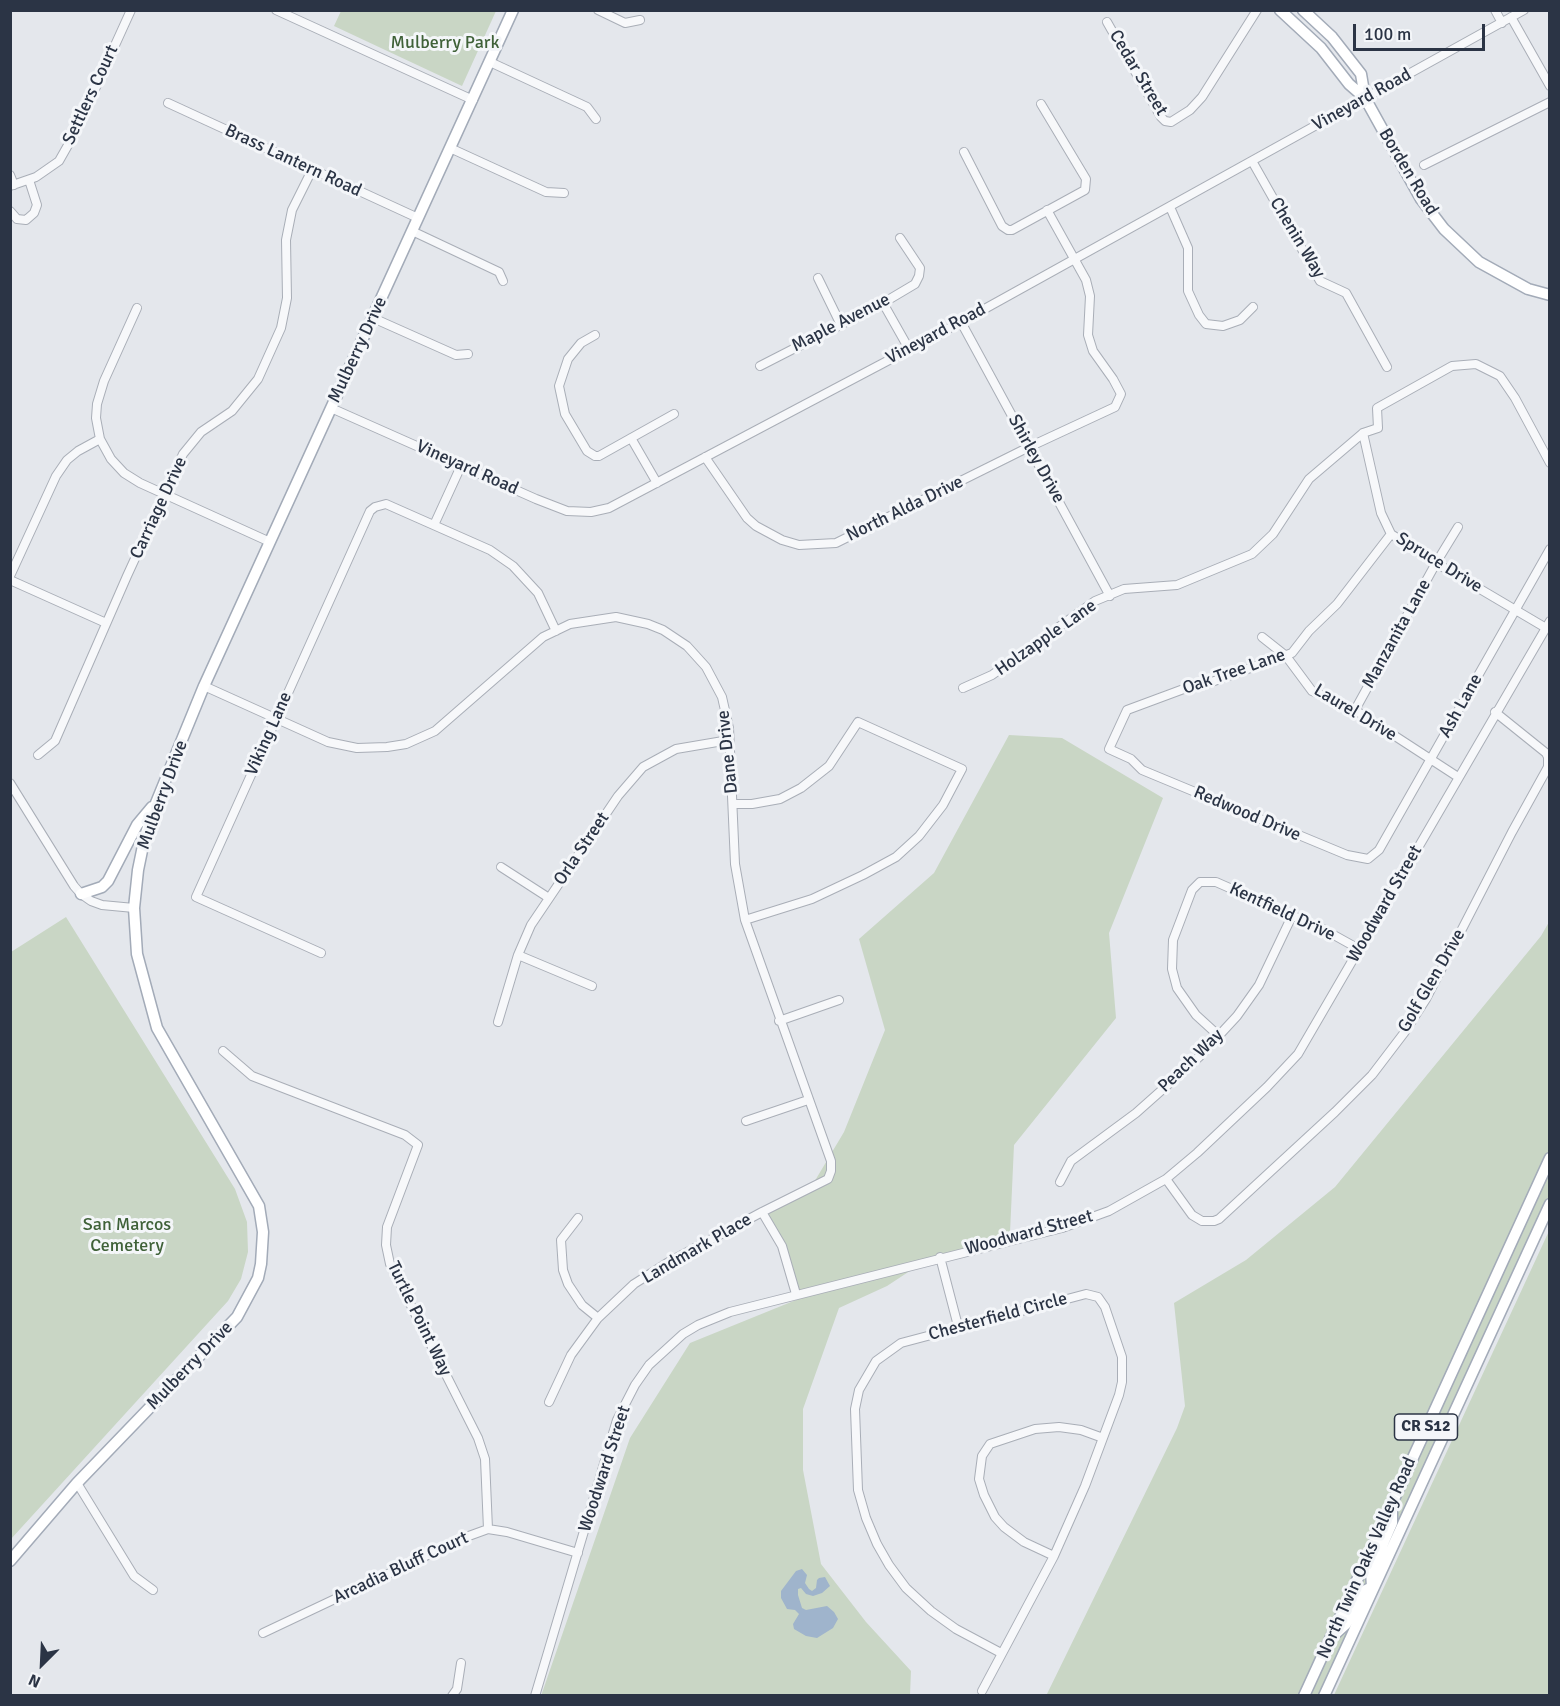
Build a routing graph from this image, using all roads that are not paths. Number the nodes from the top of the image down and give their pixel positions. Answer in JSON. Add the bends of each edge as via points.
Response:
{"nodes":[{"id":1,"x":131,"y":10,"type":"edge"},
{"id":2,"x":276,"y":10,"type":"edge"},
{"id":3,"x":513,"y":10,"type":"edge"},
{"id":4,"x":598,"y":10,"type":"edge"},
{"id":5,"x":1257,"y":10,"type":"edge"},
{"id":6,"x":1280,"y":10,"type":"edge"},
{"id":7,"x":1303,"y":10,"type":"edge"},
{"id":8,"x":1495,"y":10,"type":"edge"},
{"id":9,"x":1524,"y":10,"type":"edge"},
{"id":10,"x":1511,"y":17,"type":"junction"},
{"id":11,"x":640,"y":20,"type":"dead end"},
{"id":12,"x":1107,"y":22,"type":"dead end"},
{"id":13,"x":1502,"y":22,"type":"junction"},
{"id":14,"x":490,"y":62,"type":"junction"},
{"id":15,"x":1550,"y":86,"type":"edge"},
{"id":16,"x":1365,"y":98,"type":"junction"},
{"id":17,"x":472,"y":100,"type":"junction"},
{"id":18,"x":1550,"y":102,"type":"edge"},
{"id":19,"x":168,"y":103,"type":"dead end"},
{"id":20,"x":1041,"y":104,"type":"dead end"},
{"id":21,"x":596,"y":119,"type":"dead end"},
{"id":22,"x":450,"y":148,"type":"junction"},
{"id":23,"x":964,"y":152,"type":"dead end"},
{"id":24,"x":1252,"y":161,"type":"junction"},
{"id":25,"x":1424,"y":165,"type":"dead end"},
{"id":26,"x":312,"y":170,"type":"junction"},
{"id":27,"x":10,"y":175,"type":"edge"},
{"id":28,"x":29,"y":180,"type":"junction"},
{"id":29,"x":12,"y":186,"type":"edge"},
{"id":30,"x":564,"y":193,"type":"dead end"},
{"id":31,"x":1170,"y":207,"type":"junction"},
{"id":32,"x":1047,"y":210,"type":"junction"},
{"id":33,"x":10,"y":212,"type":"edge"},
{"id":34,"x":418,"y":218,"type":"junction"},
{"id":35,"x":412,"y":231,"type":"junction"},
{"id":36,"x":900,"y":238,"type":"dead end"},
{"id":37,"x":1075,"y":260,"type":"junction"},
{"id":38,"x":818,"y":278,"type":"dead end"},
{"id":39,"x":503,"y":281,"type":"dead end"},
{"id":40,"x":1550,"y":295,"type":"edge"},
{"id":41,"x":883,"y":303,"type":"junction"},
{"id":42,"x":1253,"y":307,"type":"dead end"},
{"id":43,"x":137,"y":308,"type":"dead end"},
{"id":44,"x":373,"y":318,"type":"junction"},
{"id":45,"x":961,"y":322,"type":"junction"},
{"id":46,"x":840,"y":323,"type":"junction"},
{"id":47,"x":595,"y":335,"type":"dead end"},
{"id":48,"x":909,"y":349,"type":"junction"},
{"id":49,"x":468,"y":354,"type":"dead end"},
{"id":50,"x":760,"y":366,"type":"dead end"},
{"id":51,"x":1387,"y":367,"type":"dead end"},
{"id":52,"x":331,"y":408,"type":"junction"},
{"id":53,"x":674,"y":414,"type":"dead end"},
{"id":54,"x":1363,"y":433,"type":"junction"},
{"id":55,"x":632,"y":438,"type":"junction"},
{"id":56,"x":100,"y":439,"type":"junction"},
{"id":57,"x":1029,"y":447,"type":"junction"},
{"id":58,"x":705,"y":457,"type":"junction"},
{"id":59,"x":1550,"y":463,"type":"edge"},
{"id":60,"x":460,"y":466,"type":"junction"},
{"id":61,"x":657,"y":483,"type":"junction"},
{"id":62,"x":165,"y":494,"type":"junction"},
{"id":63,"x":434,"y":525,"type":"junction"},
{"id":64,"x":1458,"y":527,"type":"dead end"},
{"id":65,"x":1391,"y":534,"type":"junction"},
{"id":66,"x":270,"y":542,"type":"junction"},
{"id":67,"x":1550,"y":549,"type":"edge"},
{"id":68,"x":1436,"y":563,"type":"junction"},
{"id":69,"x":10,"y":578,"type":"edge"},
{"id":70,"x":1110,"y":596,"type":"junction"},
{"id":71,"x":1515,"y":608,"type":"junction"},
{"id":72,"x":106,"y":623,"type":"junction"},
{"id":73,"x":1548,"y":624,"type":"edge"},
{"id":74,"x":556,"y":631,"type":"junction"},
{"id":75,"x":1262,"y":637,"type":"dead end"},
{"id":76,"x":1286,"y":656,"type":"junction"},
{"id":77,"x":204,"y":686,"type":"junction"},
{"id":78,"x":963,"y":688,"type":"dead end"},
{"id":79,"x":1355,"y":710,"type":"junction"},
{"id":80,"x":1496,"y":712,"type":"junction"},
{"id":81,"x":276,"y":718,"type":"junction"},
{"id":82,"x":729,"y":741,"type":"junction"},
{"id":83,"x":38,"y":755,"type":"dead end"},
{"id":84,"x":1131,"y":759,"type":"joint"},
{"id":85,"x":1431,"y":760,"type":"junction"},
{"id":86,"x":1458,"y":777,"type":"junction"},
{"id":87,"x":10,"y":783,"type":"edge"},
{"id":88,"x":156,"y":802,"type":"junction"},
{"id":89,"x":733,"y":804,"type":"junction"},
{"id":90,"x":1368,"y":859,"type":"joint"},
{"id":91,"x":501,"y":867,"type":"dead end"},
{"id":92,"x":81,"y":894,"type":"junction"},
{"id":93,"x":549,"y":898,"type":"junction"},
{"id":94,"x":134,"y":908,"type":"junction"},
{"id":95,"x":1292,"y":916,"type":"junction"},
{"id":96,"x":745,"y":920,"type":"junction"},
{"id":97,"x":1359,"y":949,"type":"junction"},
{"id":98,"x":321,"y":953,"type":"dead end"},
{"id":99,"x":518,"y":955,"type":"junction"},
{"id":100,"x":592,"y":986,"type":"dead end"},
{"id":101,"x":839,"y":1000,"type":"dead end"},
{"id":102,"x":779,"y":1021,"type":"junction"},
{"id":103,"x":498,"y":1022,"type":"dead end"},
{"id":104,"x":1219,"y":1035,"type":"junction"},
{"id":105,"x":223,"y":1051,"type":"dead end"},
{"id":106,"x":808,"y":1100,"type":"junction"},
{"id":107,"x":746,"y":1121,"type":"dead end"},
{"id":108,"x":1550,"y":1158,"type":"edge"},
{"id":109,"x":1166,"y":1179,"type":"junction"},
{"id":110,"x":1060,"y":1182,"type":"dead end"},
{"id":111,"x":1550,"y":1204,"type":"edge"},
{"id":112,"x":762,"y":1212,"type":"junction"},
{"id":113,"x":578,"y":1218,"type":"dead end"},
{"id":114,"x":940,"y":1257,"type":"junction"},
{"id":115,"x":796,"y":1294,"type":"junction"},
{"id":116,"x":598,"y":1318,"type":"junction"},
{"id":117,"x":958,"y":1326,"type":"junction"},
{"id":118,"x":549,"y":1402,"type":"dead end"},
{"id":119,"x":1103,"y":1438,"type":"junction"},
{"id":120,"x":78,"y":1483,"type":"junction"},
{"id":121,"x":1392,"y":1503,"type":"junction"},
{"id":122,"x":488,"y":1529,"type":"junction"},
{"id":123,"x":578,"y":1553,"type":"junction"},
{"id":124,"x":1054,"y":1556,"type":"junction"},
{"id":125,"x":10,"y":1561,"type":"edge"},
{"id":126,"x":1372,"y":1587,"type":"junction"},
{"id":127,"x":153,"y":1590,"type":"dead end"},
{"id":128,"x":263,"y":1633,"type":"dead end"},
{"id":129,"x":1330,"y":1639,"type":"junction"},
{"id":130,"x":1001,"y":1653,"type":"junction"},
{"id":131,"x":461,"y":1663,"type":"dead end"},
{"id":132,"x":982,"y":1691,"type":"dead end"},
{"id":133,"x":452,"y":1695,"type":"edge"},
{"id":134,"x":535,"y":1695,"type":"edge"},
{"id":135,"x":1304,"y":1695,"type":"edge"},
{"id":136,"x":1324,"y":1695,"type":"edge"}],
"edges":[{"from":1,"to":28,"type":"street","name":"Settlers Court","via":[[76,131],[58,161]]},
{"from":2,"to":17,"type":"street"},
{"from":3,"to":14,"type":"main road","name":"Mulberry Drive"},
{"from":4,"to":11,"type":"street","via":[[625,23]]},
{"from":5,"to":12,"type":"street","name":"Cedar Street","via":[[1202,97],[1171,122],[1161,117]]},
{"from":6,"to":16,"type":"main road","name":"Borden Road","via":[[1321,48]]},
{"from":7,"to":16,"type":"main road","name":"Borden Road","via":[[1332,37],[1362,74]]},
{"from":8,"to":13,"type":"street"},
{"from":9,"to":10,"type":"street","name":"Vineyard Road"},
{"from":10,"to":13,"type":"street","name":"Vineyard Road"},
{"from":10,"to":15,"type":"street"},
{"from":13,"to":16,"type":"street","name":"Vineyard Road"},
{"from":14,"to":17,"type":"main road","name":"Mulberry Drive"},
{"from":14,"to":21,"type":"street","via":[[587,107]]},
{"from":16,"to":24,"type":"street","name":"Vineyard Road"},
{"from":16,"to":40,"type":"main road","name":"Borden Road","via":[[1414,187],[1444,229],[1479,262]]},
{"from":17,"to":22,"type":"main road","name":"Mulberry Drive"},
{"from":18,"to":25,"type":"street"},
{"from":19,"to":26,"type":"street","name":"Brass Lantern Road"},
{"from":20,"to":32,"type":"street","via":[[1086,179],[1085,190]]},
{"from":22,"to":30,"type":"street","via":[[546,192]]},
{"from":22,"to":34,"type":"main road","name":"Mulberry Drive"},
{"from":23,"to":32,"type":"street","via":[[1002,226],[1012,230]]},
{"from":24,"to":31,"type":"street","name":"Vineyard Road"},
{"from":24,"to":51,"type":"street","name":"Chenin Way","via":[[1320,281],[1346,293]]},
{"from":26,"to":34,"type":"street","name":"Brass Lantern Road"},
{"from":26,"to":62,"type":"street","name":"Carriage Drive","via":[[292,210],[286,240],[287,298],[281,328],[258,379],[232,411],[201,432],[183,454]]},
{"from":27,"to":29,"type":"street"},
{"from":28,"to":29,"type":"street","name":"Settlers Court"},
{"from":28,"to":33,"type":"street","via":[[37,205],[34,213],[26,220],[17,219]]},
{"from":31,"to":37,"type":"street","name":"Vineyard Road"},
{"from":31,"to":42,"type":"street","via":[[1188,248],[1188,291],[1206,324],[1223,326],[1240,320]]},
{"from":32,"to":37,"type":"street"},
{"from":34,"to":35,"type":"main road","name":"Mulberry Drive"},
{"from":35,"to":39,"type":"street","via":[[499,272]]},
{"from":35,"to":44,"type":"main road","name":"Mulberry Drive"},
{"from":36,"to":41,"type":"street","name":"Maple Avenue","via":[[920,268],[919,276],[915,284]]},
{"from":37,"to":45,"type":"street","name":"Vineyard Road"},
{"from":37,"to":57,"type":"street","name":"North Alda Drive","via":[[1090,296],[1088,335],[1093,351],[1121,394],[1115,407]]},
{"from":38,"to":46,"type":"street"},
{"from":41,"to":46,"type":"street","name":"Maple Avenue"},
{"from":41,"to":48,"type":"street"},
{"from":43,"to":56,"type":"street","via":[[97,404]]},
{"from":44,"to":49,"type":"street","via":[[456,355]]},
{"from":44,"to":52,"type":"main road","name":"Mulberry Drive"},
{"from":45,"to":48,"type":"street","name":"Vineyard Road"},
{"from":45,"to":57,"type":"street","name":"Shirley Drive"},
{"from":46,"to":50,"type":"street","name":"Maple Avenue"},
{"from":47,"to":55,"type":"street","via":[[581,343],[568,359],[560,386],[565,414],[587,451],[595,456]]},
{"from":48,"to":58,"type":"street","name":"Vineyard Road"},
{"from":52,"to":60,"type":"street","name":"Vineyard Road"},
{"from":52,"to":66,"type":"main road","name":"Mulberry Drive"},
{"from":53,"to":55,"type":"street"},
{"from":54,"to":59,"type":"street","name":"Holzapple Lane","via":[[1378,428],[1377,408],[1452,366],[1476,363],[1500,376]]},
{"from":54,"to":65,"type":"street","name":"Spruce Drive","via":[[1381,513]]},
{"from":54,"to":70,"type":"street","name":"Holzapple Lane","via":[[1309,478],[1273,534],[1252,554],[1177,585],[1130,588]]},
{"from":55,"to":61,"type":"street"},
{"from":56,"to":62,"type":"street","via":[[124,473]]},
{"from":56,"to":69,"type":"street","via":[[67,460]]},
{"from":57,"to":58,"type":"street","name":"North Alda Drive","via":[[836,543],[799,545],[782,540],[747,518]]},
{"from":57,"to":70,"type":"street","name":"Shirley Drive"},
{"from":58,"to":61,"type":"street","name":"Vineyard Road"},
{"from":60,"to":61,"type":"street","name":"Vineyard Road","via":[[536,500],[577,512],[609,508]]},
{"from":60,"to":63,"type":"street"},
{"from":62,"to":66,"type":"street"},
{"from":62,"to":72,"type":"street","name":"Carriage Drive"},
{"from":63,"to":74,"type":"street","name":"Viking Lane","via":[[490,550],[513,566],[538,593]]},
{"from":63,"to":81,"type":"street","name":"Viking Lane","via":[[386,504],[370,511]]},
{"from":64,"to":68,"type":"street","name":"Manzanita Lane"},
{"from":65,"to":68,"type":"street","name":"Spruce Drive"},
{"from":65,"to":76,"type":"street","name":"Oak Tree Lane","via":[[1337,604]]},
{"from":66,"to":77,"type":"main road","name":"Mulberry Drive"},
{"from":67,"to":71,"type":"street","name":"Ash Lane"},
{"from":68,"to":71,"type":"street","name":"Spruce Drive"},
{"from":68,"to":79,"type":"street","name":"Manzanita Lane"},
{"from":69,"to":72,"type":"street"},
{"from":70,"to":78,"type":"street","name":"Holzapple Lane","via":[[1095,601],[992,675]]},
{"from":71,"to":73,"type":"street","name":"Spruce Drive"},
{"from":71,"to":85,"type":"street","name":"Ash Lane"},
{"from":72,"to":83,"type":"street","name":"Carriage Drive","via":[[55,741]]},
{"from":73,"to":80,"type":"street","name":"Woodward Street"},
{"from":74,"to":81,"type":"street","name":"Dane Drive","via":[[543,637],[435,731],[406,744],[357,748],[328,742]]},
{"from":74,"to":82,"type":"street","name":"Dane Drive","via":[[570,624],[616,617],[663,630],[687,646],[706,667],[722,697]]},
{"from":75,"to":76,"type":"street","name":"Laurel Drive"},
{"from":76,"to":79,"type":"street","name":"Laurel Drive","via":[[1312,691]]},
{"from":76,"to":84,"type":"street","name":"Oak Tree Lane","via":[[1127,710],[1109,749]]},
{"from":77,"to":81,"type":"street","name":"Dane Drive"},
{"from":77,"to":88,"type":"main road","name":"Mulberry Drive"},
{"from":79,"to":85,"type":"street","name":"Laurel Drive"},
{"from":80,"to":86,"type":"street","name":"Woodward Street"},
{"from":80,"to":109,"type":"street","name":"Golf Glen Drive","via":[[1546,753],[1548,767],[1426,999],[1404,1033],[1372,1075],[1219,1219],[1202,1221],[1192,1215]]},
{"from":81,"to":98,"type":"street","name":"Viking Lane","via":[[196,897]]},
{"from":82,"to":89,"type":"street","name":"Dane Drive"},
{"from":82,"to":93,"type":"street","name":"Orla Street","via":[[676,749],[643,767],[618,796]]},
{"from":84,"to":90,"type":"street","name":"Redwood Drive","via":[[1142,770],[1347,855]]},
{"from":85,"to":86,"type":"street","name":"Laurel Drive"},
{"from":85,"to":90,"type":"street","name":"Ash Lane","via":[[1379,850]]},
{"from":86,"to":97,"type":"street","name":"Woodward Street"},
{"from":87,"to":92,"type":"street"},
{"from":88,"to":92,"type":"main road","via":[[137,825],[108,881]]},
{"from":88,"to":94,"type":"main road","name":"Mulberry Drive","via":[[145,836]]},
{"from":89,"to":96,"type":"street","name":"Dane Drive","via":[[735,864]]},
{"from":89,"to":96,"type":"street","via":[[780,798],[801,788],[829,766],[858,722],[962,769],[943,805],[896,857],[812,899]]},
{"from":91,"to":93,"type":"street"},
{"from":92,"to":94,"type":"street","via":[[102,905]]},
{"from":93,"to":99,"type":"street","name":"Orla Street"},
{"from":94,"to":120,"type":"main road","name":"Mulberry Drive","via":[[137,954],[157,1028],[259,1206],[263,1232],[261,1264],[258,1278],[237,1317]]},
{"from":95,"to":97,"type":"street","name":"Kentfield Drive"},
{"from":95,"to":104,"type":"street","name":"Peach Way","via":[[1259,985]]},
{"from":95,"to":104,"type":"street","name":"Kentfield Drive","via":[[1216,882],[1200,882],[1192,890],[1173,940],[1172,969],[1177,988],[1196,1015]]},
{"from":96,"to":102,"type":"street","name":"Dane Drive"},
{"from":97,"to":109,"type":"street","name":"Woodward Street","via":[[1298,1054],[1268,1087]]},
{"from":99,"to":100,"type":"street"},
{"from":99,"to":103,"type":"street","name":"Orla Street"},
{"from":101,"to":102,"type":"street"},
{"from":102,"to":106,"type":"street","name":"Dane Drive"},
{"from":104,"to":110,"type":"street","name":"Peach Way","via":[[1136,1113],[1071,1161]]},
{"from":105,"to":122,"type":"street","name":"Turtle Point Way","via":[[252,1076],[405,1135],[418,1145],[387,1227],[386,1245],[390,1264],[478,1438],[485,1460]]},
{"from":106,"to":107,"type":"street"},
{"from":106,"to":112,"type":"street","name":"Dane Drive","via":[[831,1161],[831,1172],[828,1179]]},
{"from":108,"to":121,"type":"main road","name":"North Twin Oaks Valley Road","number":"CR S12"},
{"from":109,"to":114,"type":"street","name":"Woodward Street","via":[[1109,1211],[1062,1228]]},
{"from":111,"to":126,"type":"main road","name":"North Twin Oaks Valley Road","number":"CR S12"},
{"from":112,"to":115,"type":"street","via":[[783,1246]]},
{"from":112,"to":116,"type":"street","name":"Landmark Place","via":[[634,1284]]},
{"from":113,"to":116,"type":"street","via":[[561,1240],[563,1270],[582,1305]]},
{"from":114,"to":115,"type":"street","name":"Woodward Street"},
{"from":114,"to":117,"type":"street"},
{"from":115,"to":123,"type":"street","name":"Woodward Street","via":[[698,1325],[650,1365],[617,1420]]},
{"from":116,"to":118,"type":"street","name":"Landmark Place","via":[[571,1355]]},
{"from":117,"to":119,"type":"street","name":"Chesterfield Circle","via":[[1086,1293],[1098,1297],[1122,1357],[1119,1395]]},
{"from":117,"to":130,"type":"street","name":"Chesterfield Circle","via":[[901,1343],[876,1361],[865,1378],[855,1409],[858,1490],[877,1544],[906,1588],[956,1629]]},
{"from":119,"to":124,"type":"street","name":"Chesterfield Circle"},
{"from":119,"to":124,"type":"street","via":[[1059,1427],[1035,1429],[990,1444],[982,1456],[980,1479],[995,1517],[1024,1542]]},
{"from":120,"to":125,"type":"main road","name":"Mulberry Drive"},
{"from":120,"to":127,"type":"street","via":[[134,1576]]},
{"from":121,"to":126,"type":"main road","via":[[1392,1523],[1371,1571]]},
{"from":121,"to":129,"type":"main road","name":"North Twin Oaks Valley Road","number":"CR S12"},
{"from":122,"to":123,"type":"street","name":"Arcadia Bluff Court"},
{"from":122,"to":128,"type":"street","name":"Arcadia Bluff Court"},
{"from":123,"to":134,"type":"street","name":"Woodward Street"},
{"from":124,"to":130,"type":"street","name":"Chesterfield Circle"},
{"from":126,"to":129,"type":"main road","via":[[1362,1592],[1346,1624]]},
{"from":126,"to":136,"type":"main road","name":"North Twin Oaks Valley Road","number":"CR S12"},
{"from":129,"to":135,"type":"main road","name":"North Twin Oaks Valley Road","number":"CR S12"},
{"from":130,"to":132,"type":"street","name":"Chesterfield Circle"},
{"from":131,"to":133,"type":"street","via":[[457,1689]]}]}
